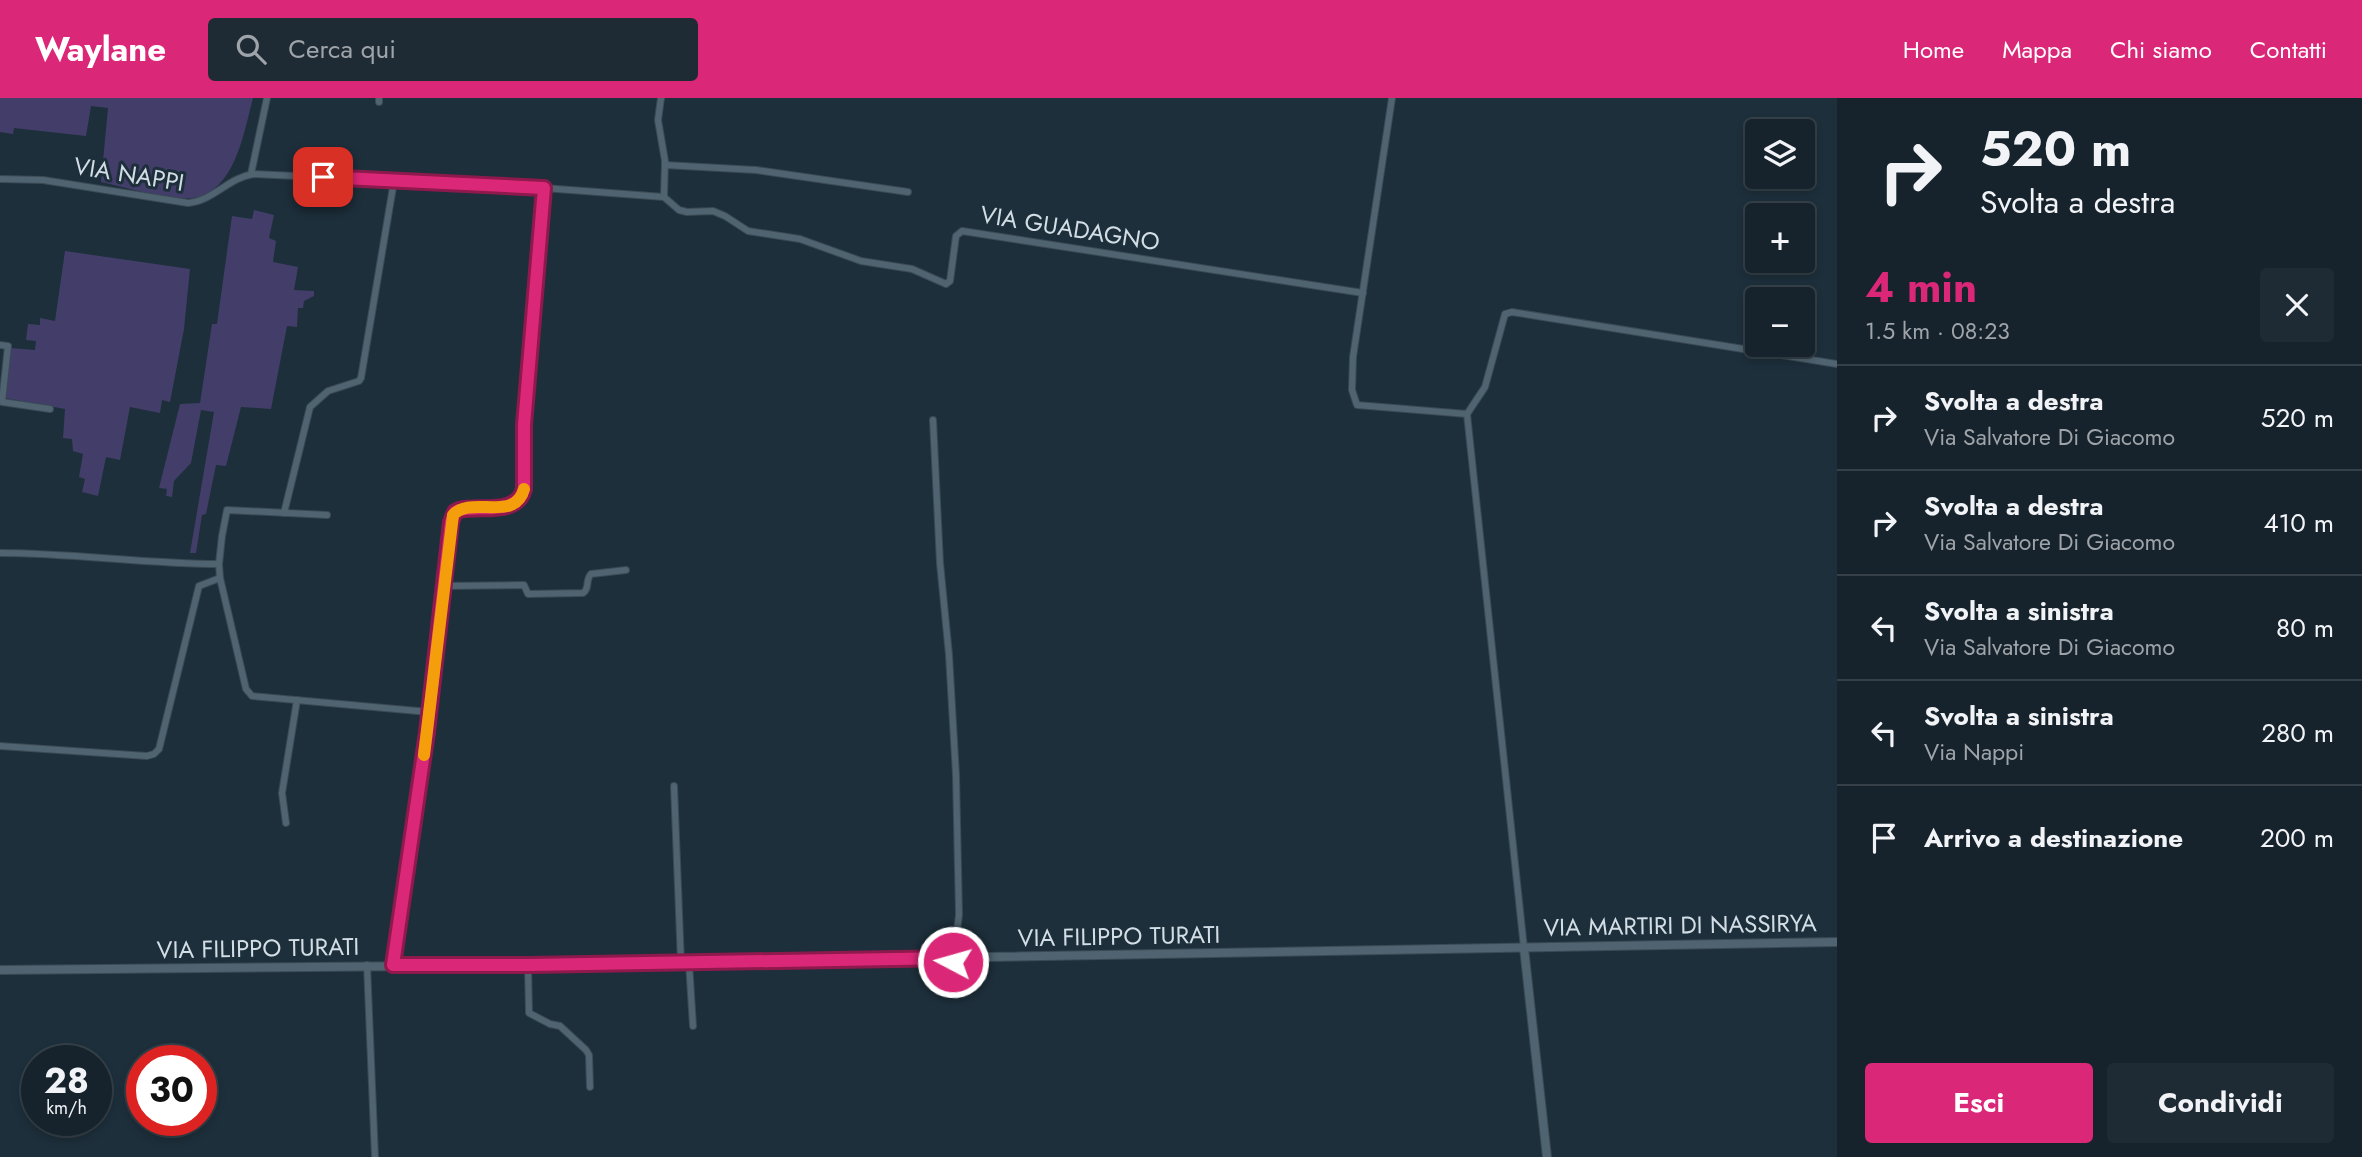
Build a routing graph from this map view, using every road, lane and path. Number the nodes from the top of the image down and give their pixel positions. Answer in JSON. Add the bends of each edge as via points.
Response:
{"nodes":[{"id":1,"x":267,"y":98,"type":"edge"},
{"id":2,"x":661,"y":98,"type":"edge"},
{"id":3,"x":1392,"y":98,"type":"edge"},
{"id":4,"x":665,"y":166,"type":"junction"},
{"id":5,"x":251,"y":174,"type":"junction"},
{"id":6,"x":0,"y":179,"type":"edge"},
{"id":7,"x":394,"y":181,"type":"junction"},
{"id":8,"x":544,"y":188,"type":"junction"},
{"id":9,"x":908,"y":192,"type":"dead end"},
{"id":10,"x":664,"y":197,"type":"junction"},
{"id":11,"x":1363,"y":293,"type":"junction"},
{"id":12,"x":0,"y":345,"type":"edge"},
{"id":13,"x":1837,"y":364,"type":"edge"},
{"id":14,"x":50,"y":409,"type":"dead end"},
{"id":15,"x":1467,"y":414,"type":"junction"},
{"id":16,"x":933,"y":420,"type":"dead end"},
{"id":17,"x":284,"y":513,"type":"junction"},
{"id":18,"x":327,"y":515,"type":"dead end"},
{"id":19,"x":0,"y":553,"type":"edge"},
{"id":20,"x":219,"y":564,"type":"junction"},
{"id":21,"x":626,"y":570,"type":"dead end"},
{"id":22,"x":220,"y":578,"type":"junction"},
{"id":23,"x":443,"y":586,"type":"junction"},
{"id":24,"x":297,"y":700,"type":"junction"},
{"id":25,"x":429,"y":712,"type":"junction"},
{"id":26,"x":0,"y":746,"type":"edge"},
{"id":27,"x":674,"y":786,"type":"dead end"},
{"id":28,"x":286,"y":822,"type":"dead end"},
{"id":29,"x":1837,"y":942,"type":"edge"},
{"id":30,"x":1524,"y":948,"type":"junction"},
{"id":31,"x":954,"y":958,"type":"junction"},
{"id":32,"x":685,"y":963,"type":"junction"},
{"id":33,"x":368,"y":965,"type":"junction"},
{"id":34,"x":393,"y":965,"type":"junction"},
{"id":35,"x":528,"y":965,"type":"junction"},
{"id":36,"x":0,"y":970,"type":"edge"},
{"id":37,"x":954,"y":993,"type":"dead end"},
{"id":38,"x":693,"y":1026,"type":"dead end"},
{"id":39,"x":590,"y":1087,"type":"dead end"},
{"id":40,"x":374,"y":1157,"type":"edge"},
{"id":41,"x":1547,"y":1157,"type":"edge"}],
"edges":[{"from":1,"to":5,"type":"street"},
{"from":2,"to":4,"type":"street","via":[[658,120]]},
{"from":3,"to":11,"type":"street"},
{"from":4,"to":9,"type":"street","via":[[756,170]]},
{"from":4,"to":10,"type":"street"},
{"from":5,"to":6,"type":"street","name":"VIA NAPPI","via":[[201,202],[188,203],[43,180]]},
{"from":5,"to":7,"type":"street","name":"VIA NAPPI"},
{"from":7,"to":8,"type":"street","name":"VIA NAPPI"},
{"from":7,"to":17,"type":"street","via":[[361,378],[328,391],[310,407]]},
{"from":8,"to":10,"type":"street","name":"VIA NAPPI"},
{"from":8,"to":23,"type":"street","via":[[522,497],[511,506],[455,512]]},
{"from":10,"to":11,"type":"street","name":"VIA GUADAGNO","via":[[679,209],[712,211],[748,231],[800,239],[861,261],[912,269],[946,284],[956,236],[962,230]]},
{"from":11,"to":15,"type":"street","via":[[1353,357],[1352,390],[1357,405]]},
{"from":12,"to":14,"type":"street","via":[[8,346],[2,402]]},
{"from":13,"to":15,"type":"street","via":[[1512,312],[1502,320],[1485,387]]},
{"from":15,"to":30,"type":"street"},
{"from":16,"to":31,"type":"street","via":[[956,775],[959,915]]},
{"from":17,"to":18,"type":"street"},
{"from":17,"to":20,"type":"street","via":[[227,510]]},
{"from":19,"to":20,"type":"street"},
{"from":20,"to":22,"type":"street"},
{"from":21,"to":23,"type":"street","via":[[591,574],[583,593],[528,594],[524,585]]},
{"from":22,"to":24,"type":"street","via":[[248,693]]},
{"from":22,"to":26,"type":"street","via":[[199,586],[159,749],[154,754]]},
{"from":23,"to":25,"type":"street"},
{"from":24,"to":25,"type":"street"},
{"from":24,"to":28,"type":"street","via":[[282,793]]},
{"from":25,"to":34,"type":"street"},
{"from":27,"to":32,"type":"street"},
{"from":29,"to":30,"type":"street","name":"VIA MARTIRI DI NASSIRYA"},
{"from":30,"to":31,"type":"street","name":"VIA FILIPPO TURATI"},
{"from":30,"to":41,"type":"street"},
{"from":31,"to":32,"type":"street","name":"VIA FILIPPO TURATI"},
{"from":31,"to":37,"type":"street"},
{"from":32,"to":35,"type":"street","name":"VIA FILIPPO TURATI"},
{"from":32,"to":38,"type":"street"},
{"from":33,"to":34,"type":"street","name":"VIA FILIPPO TURATI"},
{"from":33,"to":36,"type":"street","name":"VIA FILIPPO TURATI"},
{"from":33,"to":40,"type":"street"},
{"from":34,"to":35,"type":"street","name":"VIA FILIPPO TURATI"},
{"from":35,"to":39,"type":"street","via":[[529,1013],[561,1026],[586,1050]]}]}
